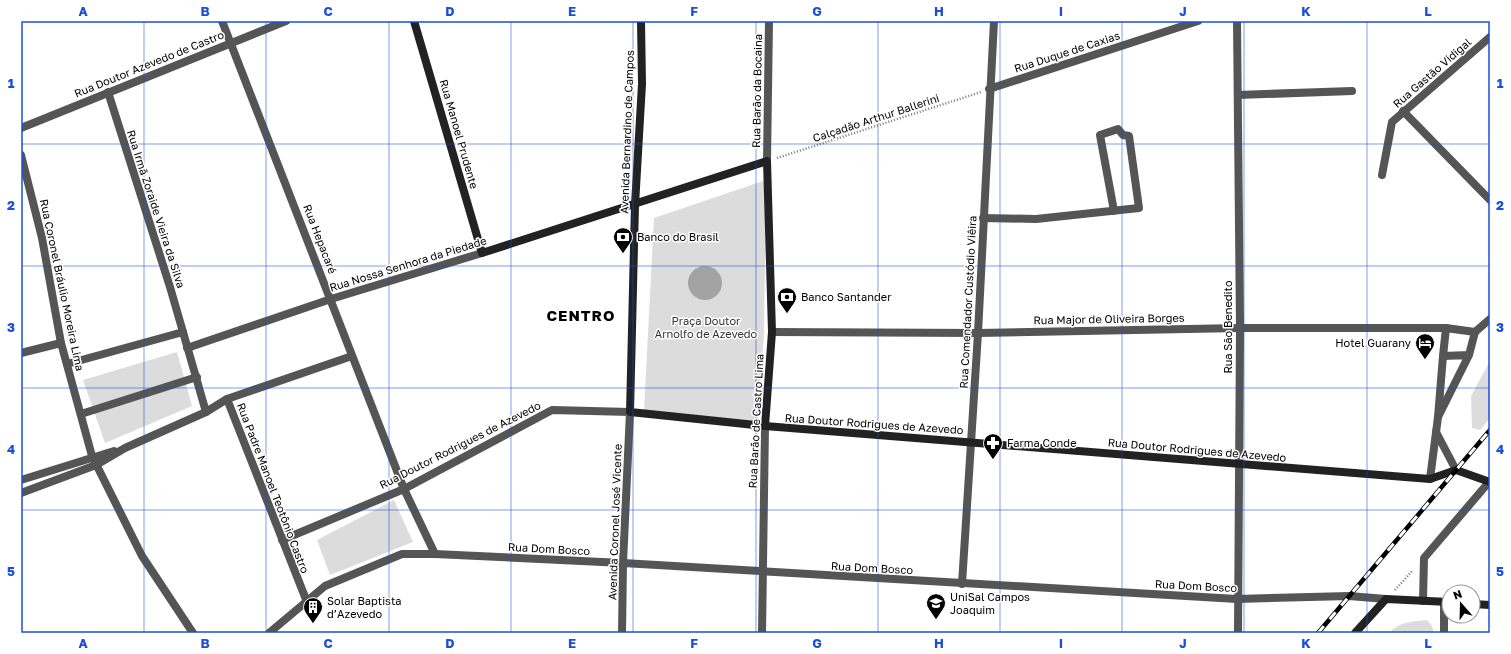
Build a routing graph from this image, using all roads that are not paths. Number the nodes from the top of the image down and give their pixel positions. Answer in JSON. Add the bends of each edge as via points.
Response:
{"nodes":[{"id":1,"x":222,"y":21,"type":"edge"},
{"id":2,"x":286,"y":21,"type":"edge"},
{"id":3,"x":414,"y":21,"type":"edge"},
{"id":4,"x":641,"y":21,"type":"edge"},
{"id":5,"x":769,"y":21,"type":"edge"},
{"id":6,"x":994,"y":21,"type":"edge"},
{"id":7,"x":1198,"y":21,"type":"edge"},
{"id":8,"x":1237,"y":21,"type":"edge"},
{"id":9,"x":1490,"y":37,"type":"edge"},
{"id":10,"x":231,"y":43,"type":"junction"},
{"id":11,"x":990,"y":89,"type":"junction"},
{"id":12,"x":1352,"y":91,"type":"dead end"},
{"id":13,"x":108,"y":92,"type":"junction"},
{"id":14,"x":1238,"y":95,"type":"junction"},
{"id":15,"x":1403,"y":111,"type":"junction"},
{"id":16,"x":21,"y":128,"type":"edge"},
{"id":17,"x":21,"y":155,"type":"edge"},
{"id":18,"x":767,"y":161,"type":"junction"},
{"id":19,"x":1382,"y":175,"type":"dead end"},
{"id":20,"x":1490,"y":200,"type":"edge"},
{"id":21,"x":635,"y":205,"type":"junction"},
{"id":22,"x":1114,"y":211,"type":"junction"},
{"id":23,"x":983,"y":218,"type":"junction"},
{"id":24,"x":482,"y":253,"type":"junction"},
{"id":25,"x":331,"y":299,"type":"junction"},
{"id":26,"x":1490,"y":319,"type":"edge"},
{"id":27,"x":1240,"y":328,"type":"junction"},
{"id":28,"x":1446,"y":328,"type":"junction"},
{"id":29,"x":183,"y":332,"type":"junction"},
{"id":30,"x":772,"y":332,"type":"junction"},
{"id":31,"x":1475,"y":332,"type":"junction"},
{"id":32,"x":978,"y":333,"type":"junction"},
{"id":33,"x":61,"y":343,"type":"junction"},
{"id":34,"x":187,"y":348,"type":"junction"},
{"id":35,"x":21,"y":353,"type":"edge"},
{"id":36,"x":1469,"y":355,"type":"junction"},
{"id":37,"x":352,"y":356,"type":"junction"},
{"id":38,"x":1443,"y":356,"type":"junction"},
{"id":39,"x":67,"y":364,"type":"junction"},
{"id":40,"x":197,"y":377,"type":"junction"},
{"id":41,"x":227,"y":399,"type":"junction"},
{"id":42,"x":206,"y":412,"type":"junction"},
{"id":43,"x":630,"y":412,"type":"junction"},
{"id":44,"x":81,"y":414,"type":"junction"},
{"id":45,"x":1438,"y":417,"type":"junction"},
{"id":46,"x":765,"y":426,"type":"junction"},
{"id":47,"x":1436,"y":432,"type":"junction"},
{"id":48,"x":972,"y":443,"type":"junction"},
{"id":49,"x":94,"y":460,"type":"junction"},
{"id":50,"x":1238,"y":465,"type":"junction"},
{"id":51,"x":1456,"y":470,"type":"junction"},
{"id":52,"x":1430,"y":479,"type":"junction"},
{"id":53,"x":21,"y":480,"type":"edge"},
{"id":54,"x":1490,"y":482,"type":"edge"},
{"id":55,"x":404,"y":489,"type":"junction"},
{"id":56,"x":21,"y":493,"type":"edge"},
{"id":57,"x":282,"y":540,"type":"junction"},
{"id":58,"x":435,"y":554,"type":"junction"},
{"id":59,"x":623,"y":564,"type":"junction"},
{"id":60,"x":762,"y":572,"type":"junction"},
{"id":61,"x":962,"y":584,"type":"junction"},
{"id":62,"x":1237,"y":599,"type":"junction"},
{"id":63,"x":1386,"y":599,"type":"junction"},
{"id":64,"x":1423,"y":601,"type":"junction"},
{"id":65,"x":307,"y":602,"type":"junction"},
{"id":66,"x":1441,"y":602,"type":"edge"},
{"id":67,"x":193,"y":633,"type":"edge"},
{"id":68,"x":269,"y":633,"type":"edge"},
{"id":69,"x":622,"y":633,"type":"edge"},
{"id":70,"x":762,"y":633,"type":"edge"},
{"id":71,"x":1238,"y":633,"type":"edge"},
{"id":72,"x":1355,"y":633,"type":"edge"}],
"edges":[{"from":1,"to":10,"type":"street","name":"Rua Hepacaré"},
{"from":2,"to":10,"type":"street","name":"Rua Doutor Azevedo de Castro"},
{"from":3,"to":24,"type":"street","name":"Rua Manoel Prudente"},
{"from":4,"to":21,"type":"street","name":"Avenida Bernardino de Campos","via":[[642,84]]},
{"from":5,"to":18,"type":"street","name":"Rua Barão da Bocaina"},
{"from":6,"to":11,"type":"street","name":"Rua Comendador Custódio Viêira"},
{"from":7,"to":11,"type":"street","name":"Rua Duque de Caxias"},
{"from":8,"to":14,"type":"street","name":"Rua São Benedito"},
{"from":9,"to":15,"type":"street","name":"Rua Gastão Vidigal"},
{"from":10,"to":13,"type":"street","name":"Rua Doutor Azevedo de Castro"},
{"from":10,"to":25,"type":"street","name":"Rua Hepacaré"},
{"from":11,"to":23,"type":"street","name":"Rua Comendador Custódio Viêira"},
{"from":12,"to":14,"type":"street"},
{"from":13,"to":16,"type":"street","name":"Rua Doutor Azevedo de Castro"},
{"from":13,"to":29,"type":"street","name":"Rua Irmã Zoraide Vieira da Silva"},
{"from":14,"to":27,"type":"street","name":"Rua São Benedito"},
{"from":15,"to":19,"type":"street","name":"Rua Gastão Vidigal","via":[[1392,122]]},
{"from":15,"to":20,"type":"street"},
{"from":17,"to":33,"type":"street","name":"Rua Coronel Bráulio Moreira Lima","via":[[42,238]]},
{"from":18,"to":21,"type":"street","name":"Rua Nossa Senhora da Piedade"},
{"from":18,"to":30,"type":"street","name":"Rua Barão de Castro Lima"},
{"from":21,"to":24,"type":"street","name":"Rua Nossa Senhora da Piedade"},
{"from":21,"to":43,"type":"street","name":"Avenida Bernardino de Campos"},
{"from":22,"to":22,"type":"street","via":[[1139,208],[1129,136],[1123,135],[1118,129],[1100,135]]},
{"from":22,"to":23,"type":"street","via":[[1036,219]]},
{"from":23,"to":32,"type":"street","name":"Rua Comendador Custódio Viêira"},
{"from":24,"to":25,"type":"street","name":"Rua Nossa Senhora da Piedade"},
{"from":25,"to":34,"type":"street","name":"Rua Nossa Senhora da Piedade"},
{"from":25,"to":37,"type":"street","name":"Rua Hepacaré"},
{"from":26,"to":31,"type":"street"},
{"from":27,"to":28,"type":"street","name":"Rua Major de Oliveira Borges"},
{"from":27,"to":32,"type":"street","name":"Rua Major de Oliveira Borges"},
{"from":27,"to":50,"type":"street","name":"Rua São Benedito"},
{"from":28,"to":31,"type":"street","name":"Rua Major de Oliveira Borges"},
{"from":28,"to":38,"type":"street"},
{"from":29,"to":34,"type":"street"},
{"from":29,"to":39,"type":"street"},
{"from":30,"to":32,"type":"street","name":"Rua Major de Oliveira Borges"},
{"from":30,"to":46,"type":"street","name":"Rua Barão de Castro Lima"},
{"from":31,"to":36,"type":"street"},
{"from":32,"to":48,"type":"street","name":"Rua Comendador Custódio Viêira"},
{"from":33,"to":35,"type":"street"},
{"from":33,"to":39,"type":"street","name":"Rua Coronel Bráulio Moreira Lima"},
{"from":34,"to":40,"type":"street"},
{"from":36,"to":38,"type":"street"},
{"from":36,"to":45,"type":"street"},
{"from":37,"to":41,"type":"street"},
{"from":37,"to":55,"type":"street","name":"Rua Hepacaré"},
{"from":38,"to":45,"type":"street"},
{"from":39,"to":44,"type":"street","name":"Rua Coronel Bráulio Moreira Lima"},
{"from":40,"to":42,"type":"street"},
{"from":40,"to":44,"type":"street"},
{"from":41,"to":42,"type":"street","name":"Rua Padre Manoel Teotônio Castro"},
{"from":41,"to":57,"type":"street","name":"Rua Padre Manoel Teotônio Castro"},
{"from":42,"to":49,"type":"street","name":"Rua Padre Manoel Teotônio Castro"},
{"from":43,"to":46,"type":"street","name":"Rua Doutor Rodrigues de Azevedo"},
{"from":43,"to":55,"type":"street","name":"Rua Doutor Rodrigues de Azevedo","via":[[552,410]]},
{"from":43,"to":59,"type":"street","name":"Avenida Coronel José Vicente"},
{"from":44,"to":49,"type":"street","name":"Rua Coronel Bráulio Moreira Lima"},
{"from":45,"to":47,"type":"street"},
{"from":46,"to":48,"type":"street","name":"Rua Doutor Rodrigues de Azevedo"},
{"from":46,"to":60,"type":"street","name":"Rua Barão de Castro Lima"},
{"from":47,"to":51,"type":"street"},
{"from":47,"to":52,"type":"street"},
{"from":48,"to":50,"type":"street","name":"Rua Doutor Rodrigues de Azevedo"},
{"from":48,"to":61,"type":"street","name":"Rua Comendador Custódio Viêira"},
{"from":49,"to":53,"type":"street"},
{"from":49,"to":56,"type":"street"},
{"from":49,"to":67,"type":"street","name":"Rua Coronel Bráulio Moreira Lima","via":[[142,556]]},
{"from":50,"to":52,"type":"street","name":"Rua Doutor Rodrigues de Azevedo"},
{"from":50,"to":62,"type":"street","name":"Rua São Benedito"},
{"from":51,"to":52,"type":"street","name":"Rua Doutor Rodrigues de Azevedo"},
{"from":51,"to":54,"type":"street"},
{"from":54,"to":64,"type":"street","via":[[1424,558]]},
{"from":55,"to":57,"type":"street","name":"Rua Doutor Rodrigues de Azevedo"},
{"from":55,"to":58,"type":"street","name":"Rua Hepacaré"},
{"from":57,"to":65,"type":"street","name":"Rua Padre Manoel Teotônio Castro"},
{"from":58,"to":59,"type":"street","name":"Rua Dom Bosco"},
{"from":58,"to":65,"type":"street","name":"Rua Dom Bosco","via":[[402,554],[325,586]]},
{"from":59,"to":60,"type":"street","name":"Rua Dom Bosco"},
{"from":59,"to":69,"type":"street","name":"Avenida Coronel José Vicente"},
{"from":60,"to":61,"type":"street","name":"Rua Dom Bosco"},
{"from":60,"to":70,"type":"street","name":"Rua Barão de Castro Lima"},
{"from":61,"to":62,"type":"street","name":"Rua Dom Bosco"},
{"from":62,"to":63,"type":"street","name":"Rua Dom Bosco","via":[[1349,596]]},
{"from":62,"to":71,"type":"street","name":"Rua São Benedito"},
{"from":63,"to":64,"type":"street","name":"Rua Dom Bosco"},
{"from":63,"to":72,"type":"street"},
{"from":64,"to":66,"type":"street","name":"Rua Dom Bosco"},
{"from":65,"to":68,"type":"street","name":"Rua Dom Bosco"}]}
